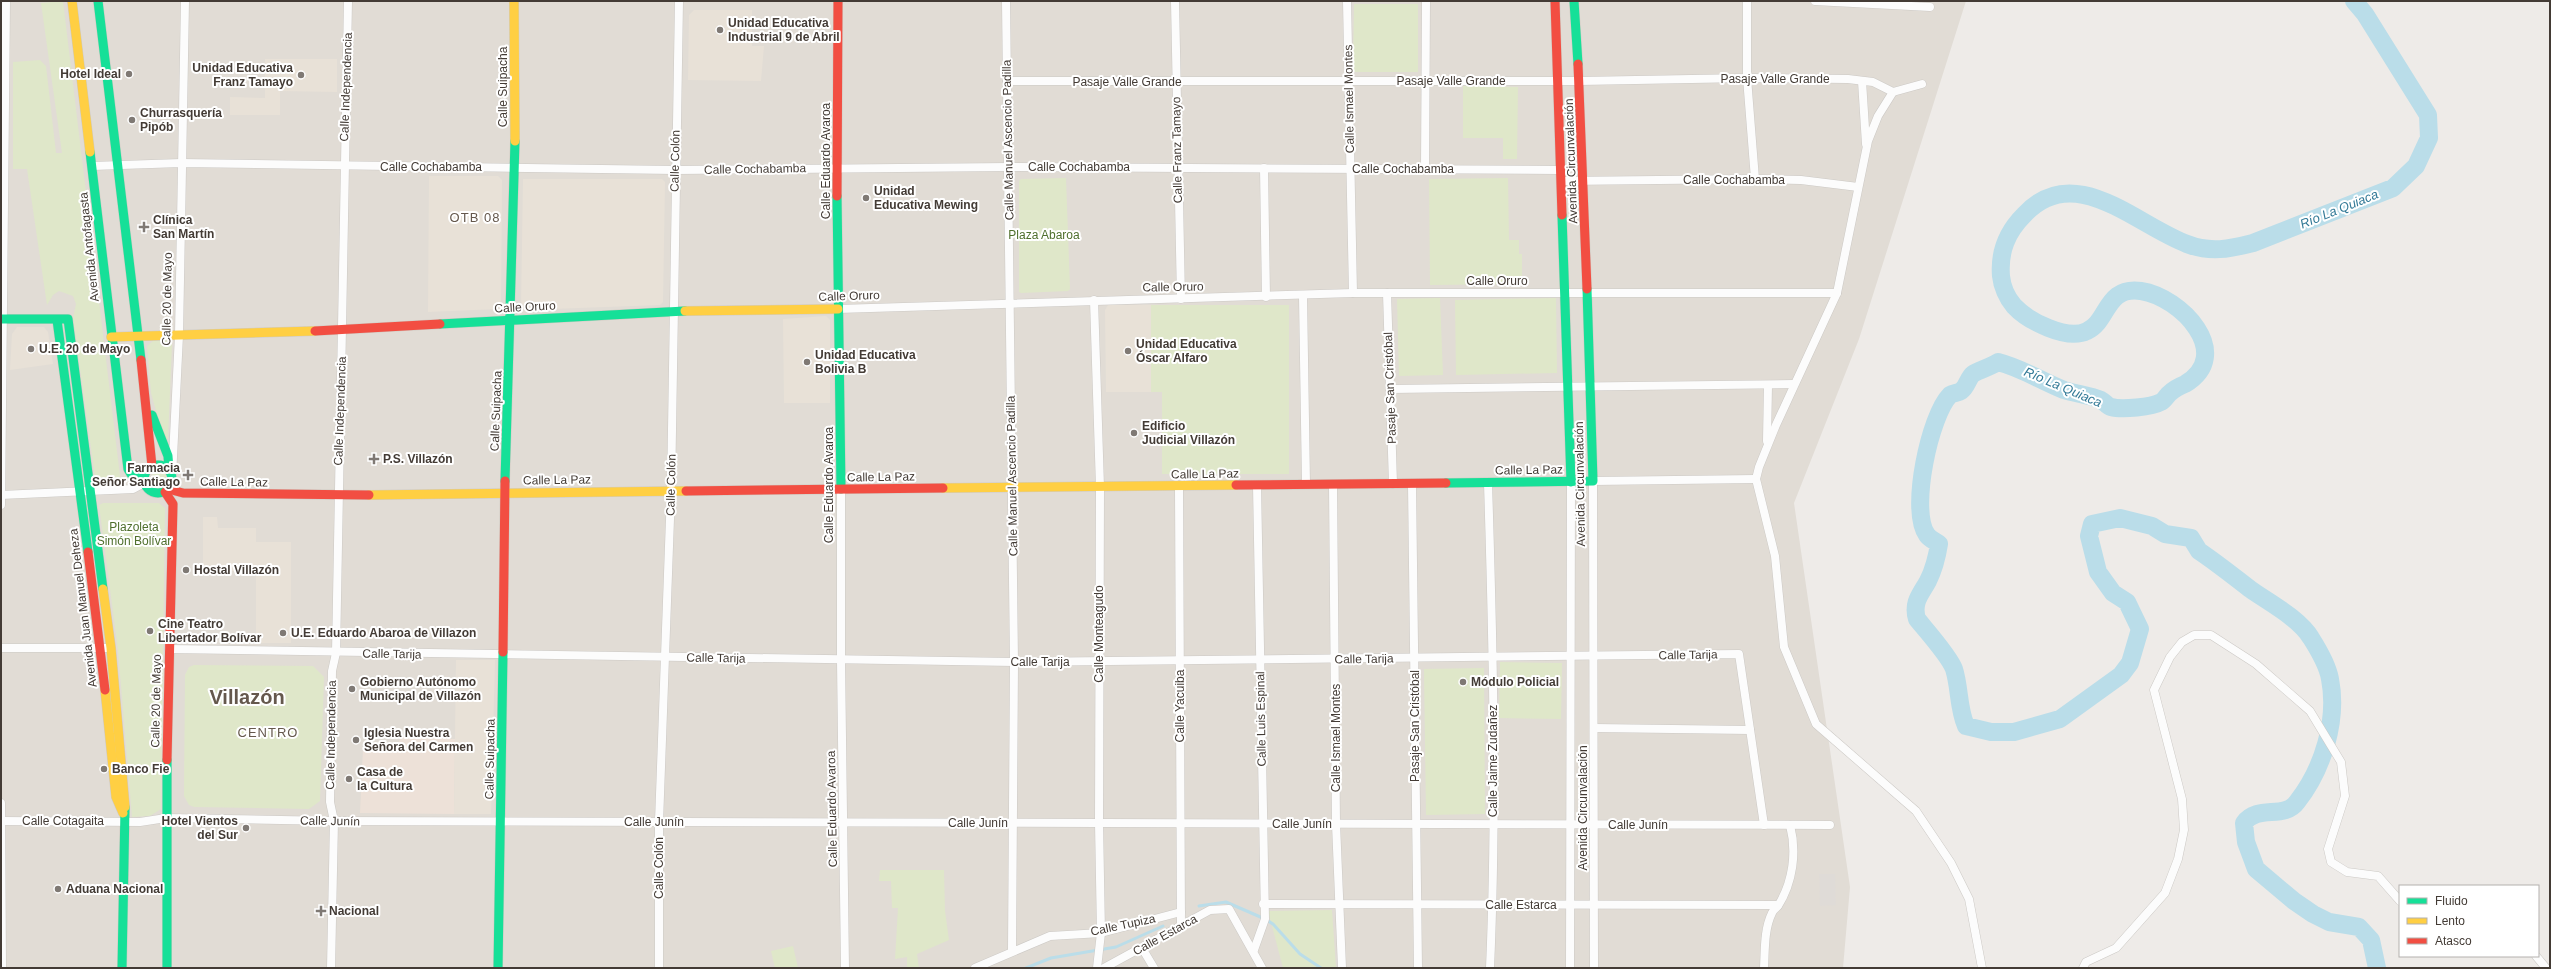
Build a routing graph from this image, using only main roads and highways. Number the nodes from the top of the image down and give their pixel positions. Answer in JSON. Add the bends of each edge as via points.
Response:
{"nodes":[{"id":1,"x":72,"y":1,"type":"edge"},
{"id":2,"x":98,"y":1,"type":"edge"},
{"id":3,"x":514,"y":1,"type":"edge"},
{"id":4,"x":838,"y":1,"type":"edge"},
{"id":5,"x":1554,"y":1,"type":"edge"},
{"id":6,"x":1574,"y":1,"type":"edge"},
{"id":7,"x":838,"y":309,"type":"junction"},
{"id":8,"x":2,"y":319,"type":"edge"},
{"id":9,"x":511,"y":319,"type":"junction"},
{"id":10,"x":58,"y":320,"type":"junction"},
{"id":11,"x":138,"y":336,"type":"junction"},
{"id":12,"x":111,"y":337,"type":"junction"},
{"id":13,"x":146,"y":399,"type":"junction"},
{"id":14,"x":152,"y":466,"type":"junction"},
{"id":15,"x":170,"y":473,"type":"junction"},
{"id":16,"x":144,"y":481,"type":"junction"},
{"id":17,"x":1593,"y":481,"type":"joint"},
{"id":18,"x":1571,"y":482,"type":"junction"},
{"id":19,"x":841,"y":489,"type":"junction"},
{"id":20,"x":166,"y":490,"type":"junction"},
{"id":21,"x":505,"y":493,"type":"junction"},
{"id":22,"x":126,"y":821,"type":"junction"},
{"id":23,"x":122,"y":968,"type":"edge"},
{"id":24,"x":167,"y":968,"type":"edge"},
{"id":25,"x":498,"y":968,"type":"edge"}],
"edges":[{"from":1,"to":12,"type":"main road","name":"Avenida Antofagasta"},
{"from":2,"to":11,"type":"main road"},
{"from":3,"to":9,"type":"main road","name":"Calle Suipacha","via":[[515,168]]},
{"from":4,"to":7,"type":"main road","name":"Calle Eduardo Avaroa"},
{"from":5,"to":18,"type":"main road","name":"Avenida Circunvalación"},
{"from":6,"to":17,"type":"main road","name":"Avenida Circunvalación","via":[[1584,180]]},
{"from":7,"to":9,"type":"main road","name":"Calle Oruro","via":[[673,311]]},
{"from":7,"to":19,"type":"main road","name":"Calle Eduardo Avaroa"},
{"from":8,"to":10,"type":"main road"},
{"from":9,"to":11,"type":"main road","name":"Calle Oruro","via":[[342,330]]},
{"from":9,"to":21,"type":"main road","name":"Calle Suipacha"},
{"from":10,"to":22,"type":"main road","name":"Avenida Juan Manuel Deheza","via":[[101,648],[116,796]]},
{"from":10,"to":22,"type":"main road","name":"Avenida Juan Manuel Deheza","via":[[68,319],[92,491],[111,648]]},
{"from":11,"to":12,"type":"main road","name":"Calle Oruro"},
{"from":11,"to":13,"type":"main road"},
{"from":12,"to":16,"type":"main road","name":"Avenida Antofagasta","via":[[128,469],[133,477]]},
{"from":13,"to":14,"type":"main road"},
{"from":13,"to":15,"type":"main road","via":[[168,456]]},
{"from":14,"to":15,"type":"main road","via":[[161,465]]},
{"from":14,"to":16,"type":"main road","via":[[148,469]]},
{"from":15,"to":20,"type":"main road"},
{"from":16,"to":20,"type":"main road","via":[[155,493]]},
{"from":17,"to":18,"type":"main road","name":"Calle La Paz"},
{"from":18,"to":19,"type":"main road","name":"Calle La Paz"},
{"from":19,"to":21,"type":"main road","name":"Calle La Paz"},
{"from":20,"to":21,"type":"main road","name":"Calle La Paz","via":[[183,493],[338,495]]},
{"from":20,"to":24,"type":"main road","name":"Calle 20 de Mayo","via":[[173,504],[166,818]]},
{"from":21,"to":25,"type":"main road","name":"Calle Suipacha"},
{"from":22,"to":23,"type":"main road","name":"Avenida Juan Manuel Deheza"}]}
